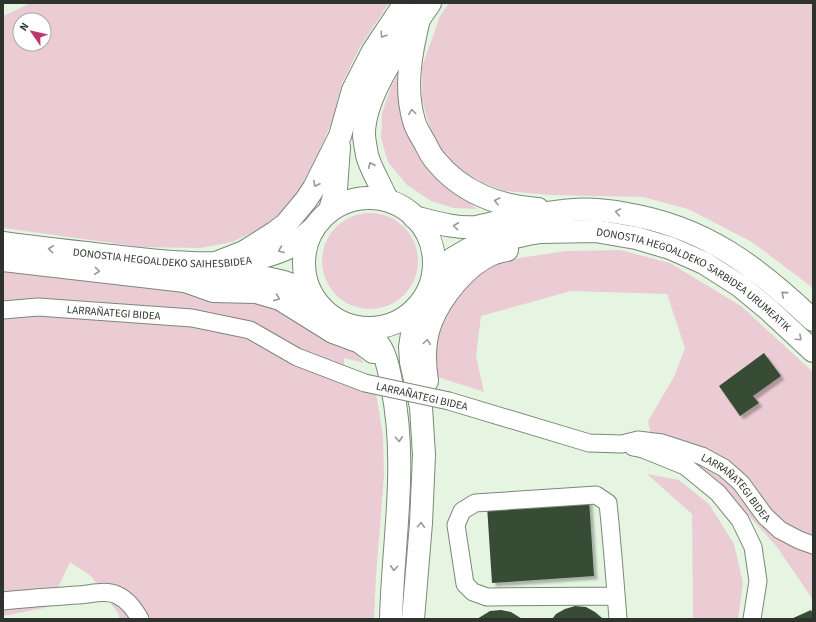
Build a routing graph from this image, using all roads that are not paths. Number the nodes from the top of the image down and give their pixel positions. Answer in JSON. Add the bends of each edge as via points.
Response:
{"nodes":[{"id":1,"x":405,"y":3,"type":"edge"},
{"id":2,"x":425,"y":11,"type":"edge"},
{"id":3,"x":340,"y":136,"type":"junction"},
{"id":4,"x":387,"y":200,"type":"junction"},
{"id":5,"x":330,"y":210,"type":"junction"},
{"id":6,"x":563,"y":210,"type":"junction"},
{"id":7,"x":414,"y":216,"type":"junction"},
{"id":8,"x":313,"y":229,"type":"junction"},
{"id":9,"x":564,"y":233,"type":"junction"},
{"id":10,"x":3,"y":243,"type":"edge"},
{"id":11,"x":3,"y":260,"type":"edge"},
{"id":12,"x":216,"y":263,"type":"junction"},
{"id":13,"x":433,"y":277,"type":"junction"},
{"id":14,"x":185,"y":281,"type":"junction"},
{"id":15,"x":312,"y":295,"type":"junction"},
{"id":16,"x":416,"y":308,"type":"junction"},
{"id":17,"x":3,"y":310,"type":"edge"},
{"id":18,"x":813,"y":320,"type":"edge"},
{"id":19,"x":359,"y":328,"type":"junction"},
{"id":20,"x":813,"y":351,"type":"edge"},
{"id":21,"x":391,"y":382,"type":"junction"},
{"id":22,"x":421,"y":407,"type":"junction"},
{"id":23,"x":622,"y":444,"type":"junction"},
{"id":24,"x":813,"y":545,"type":"edge"},
{"id":25,"x":616,"y":596,"type":"junction"},
{"id":26,"x":3,"y":601,"type":"edge"},
{"id":27,"x":140,"y":619,"type":"edge"},
{"id":28,"x":391,"y":619,"type":"edge"},
{"id":29,"x":413,"y":619,"type":"edge"},
{"id":30,"x":618,"y":619,"type":"edge"},
{"id":31,"x":752,"y":619,"type":"edge"}],
"edges":[{"from":1,"to":3,"type":"main road","one_way":true,"via":[[373,51],[353,90]]},
{"from":4,"to":2,"type":"main road","one_way":true,"via":[[367,156],[364,133],[368,112],[376,89],[389,65]]},
{"from":6,"to":2,"type":"main road","one_way":true,"via":[[524,208],[486,198],[455,181],[435,161],[414,122],[409,86],[412,47]]},
{"from":3,"to":5,"type":"main road","via":[[336,189]]},
{"from":3,"to":12,"type":"main road","one_way":true,"via":[[314,188],[286,224],[244,252]]},
{"from":4,"to":5,"type":"main road","via":[[368,198],[348,201]]},
{"from":4,"to":7,"type":"main road","via":[[404,207]]},
{"from":5,"to":8,"type":"main road"},
{"from":6,"to":7,"type":"main road","one_way":true,"via":[[476,227],[457,226]]},
{"from":18,"to":6,"type":"main road","name":"DONOSTIA HEGOALDEKO SARBIDEA URUMEATIK","one_way":true,"via":[[751,266],[716,244],[682,228],[648,217],[611,211]]},
{"from":7,"to":13,"type":"main road","via":[[429,236],[434,256]]},
{"from":8,"to":12,"type":"main road","name":"DONOSTIA HEGOALDEKO SAIHESBIDEA","one_way":true,"via":[[293,245],[272,254],[251,260]]},
{"from":8,"to":15,"type":"main road","via":[[306,245],[304,262],[306,279]]},
{"from":9,"to":13,"type":"main road","via":[[541,232],[480,245],[452,259]]},
{"from":9,"to":20,"type":"main road","name":"DONOSTIA HEGOALDEKO SARBIDEA URUMEATIK","one_way":true,"via":[[595,231],[636,238],[670,248],[704,263],[759,301]]},
{"from":22,"to":9,"type":"main road","one_way":true,"via":[[428,389],[426,341],[431,322],[457,281],[492,254]]},
{"from":12,"to":10,"type":"main road","name":"DONOSTIA HEGOALDEKO SAIHESBIDEA","one_way":true,"via":[[182,264]]},
{"from":11,"to":14,"type":"main road","name":"DONOSTIA HEGOALDEKO SAIHESBIDEA","one_way":true},
{"from":13,"to":16,"type":"main road","via":[[427,293]]},
{"from":14,"to":15,"type":"main road","name":"DONOSTIA HEGOALDEKO SAIHESBIDEA","via":[[266,278],[301,288]]},
{"from":14,"to":21,"type":"main road","one_way":true,"via":[[212,291],[256,292],[280,299],[333,332],[366,346],[378,357]]},
{"from":15,"to":19,"type":"main road","via":[[324,311],[340,322]]},
{"from":16,"to":19,"type":"main road","via":[[400,321],[380,328]]},
{"from":16,"to":22,"type":"main road","via":[[410,347]]},
{"from":17,"to":23,"type":"street","name":"LARRAÑATEGI BIDEA","bridge":true,"via":[[38,307],[192,318],[250,330],[297,357],[365,383],[449,401],[589,443]]},
{"from":19,"to":21,"type":"main road","via":[[381,346]]},
{"from":21,"to":28,"type":"main road","one_way":true,"via":[[398,422],[400,469]]},
{"from":29,"to":22,"type":"main road","one_way":true,"via":[[423,494]]},
{"from":23,"to":24,"type":"street","name":"LARRAÑATEGI BIDEA","via":[[638,440],[662,443],[702,456],[724,468],[741,483],[764,516],[780,530]]},
{"from":23,"to":31,"type":"street","via":[[685,466],[718,493],[740,520],[753,547],[758,581]]},
{"from":25,"to":25,"type":"street","via":[[487,596],[473,592],[465,584],[456,525],[462,511],[475,502],[596,494],[608,503]]},
{"from":25,"to":30,"type":"street"},
{"from":26,"to":27,"type":"street","via":[[97,592],[115,594],[128,602]]}]}
